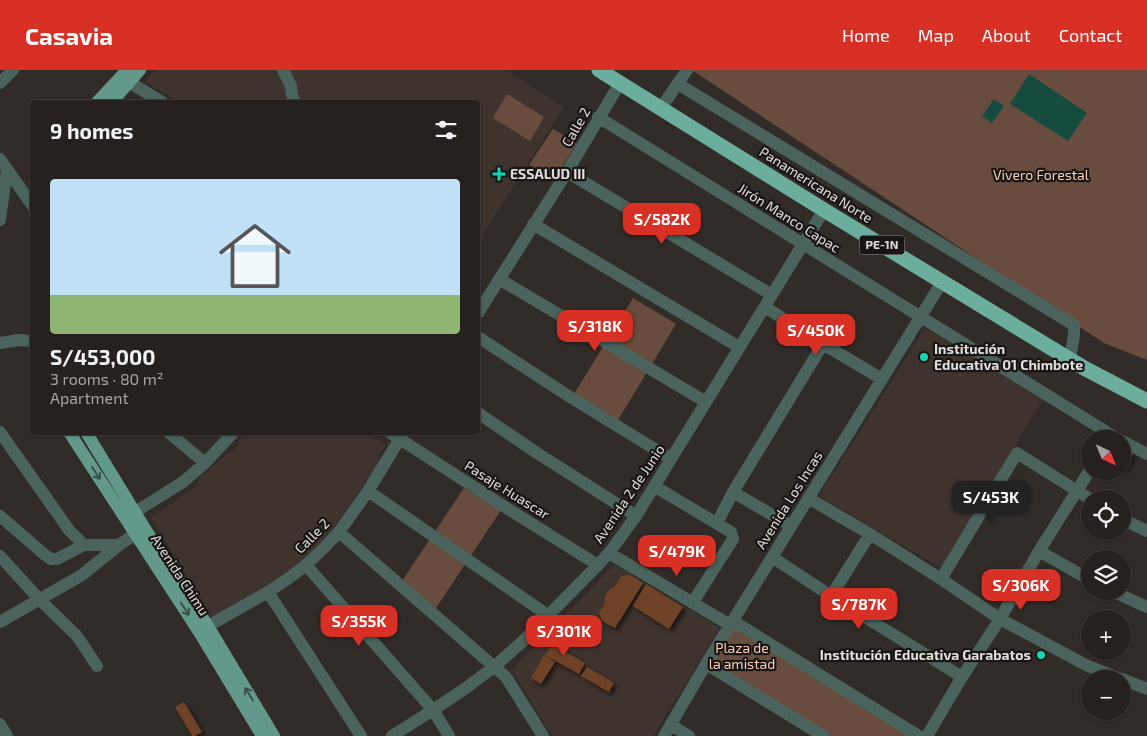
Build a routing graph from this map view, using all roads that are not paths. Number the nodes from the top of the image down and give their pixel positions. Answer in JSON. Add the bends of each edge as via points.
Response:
{"nodes":[{"id":1,"x":13,"y":70,"type":"edge"},
{"id":2,"x":140,"y":70,"type":"edge"},
{"id":3,"x":283,"y":70,"type":"edge"},
{"id":4,"x":599,"y":70,"type":"edge"},
{"id":5,"x":687,"y":70,"type":"edge"},
{"id":6,"x":125,"y":74,"type":"edge"},
{"id":7,"x":620,"y":83,"type":"junction"},
{"id":8,"x":0,"y":84,"type":"edge"},
{"id":9,"x":678,"y":84,"type":"junction"},
{"id":10,"x":99,"y":100,"type":"edge"},
{"id":11,"x":113,"y":100,"type":"edge"},
{"id":12,"x":159,"y":100,"type":"edge"},
{"id":13,"x":294,"y":100,"type":"edge"},
{"id":14,"x":661,"y":108,"type":"junction"},
{"id":15,"x":598,"y":117,"type":"junction"},
{"id":16,"x":3,"y":164,"type":"edge"},
{"id":17,"x":567,"y":172,"type":"junction"},
{"id":18,"x":30,"y":183,"type":"edge"},
{"id":19,"x":19,"y":186,"type":"junction"},
{"id":20,"x":30,"y":202,"type":"edge"},
{"id":21,"x":824,"y":210,"type":"junction"},
{"id":22,"x":0,"y":220,"type":"edge"},
{"id":23,"x":533,"y":224,"type":"junction"},
{"id":24,"x":804,"y":244,"type":"junction"},
{"id":25,"x":499,"y":278,"type":"junction"},
{"id":26,"x":942,"y":282,"type":"junction"},
{"id":27,"x":772,"y":295,"type":"junction"},
{"id":28,"x":480,"y":304,"type":"edge"},
{"id":29,"x":765,"y":307,"type":"junction"},
{"id":30,"x":920,"y":316,"type":"junction"},
{"id":31,"x":480,"y":338,"type":"edge"},
{"id":32,"x":30,"y":341,"type":"edge"},
{"id":33,"x":0,"y":343,"type":"edge"},
{"id":34,"x":823,"y":344,"type":"junction"},
{"id":35,"x":739,"y":347,"type":"junction"},
{"id":36,"x":1070,"y":359,"type":"junction"},
{"id":37,"x":882,"y":379,"type":"junction"},
{"id":38,"x":1147,"y":401,"type":"edge"},
{"id":39,"x":706,"y":402,"type":"junction"},
{"id":40,"x":480,"y":414,"type":"edge"},
{"id":41,"x":1101,"y":430,"type":"edge"},
{"id":42,"x":0,"y":432,"type":"edge"},
{"id":43,"x":71,"y":435,"type":"edge"},
{"id":44,"x":88,"y":435,"type":"edge"},
{"id":45,"x":172,"y":435,"type":"edge"},
{"id":46,"x":231,"y":435,"type":"edge"},
{"id":47,"x":398,"y":435,"type":"edge"},
{"id":48,"x":1131,"y":446,"type":"edge"},
{"id":49,"x":1147,"y":454,"type":"edge"},
{"id":50,"x":671,"y":459,"type":"junction"},
{"id":51,"x":205,"y":463,"type":"junction"},
{"id":52,"x":1083,"y":480,"type":"edge"},
{"id":53,"x":654,"y":486,"type":"junction"},
{"id":54,"x":368,"y":491,"type":"junction"},
{"id":55,"x":1076,"y":491,"type":"junction"},
{"id":56,"x":733,"y":492,"type":"junction"},
{"id":57,"x":1081,"y":494,"type":"edge"},
{"id":58,"x":808,"y":498,"type":"junction"},
{"id":59,"x":136,"y":512,"type":"junction"},
{"id":60,"x":0,"y":516,"type":"edge"},
{"id":61,"x":636,"y":516,"type":"junction"},
{"id":62,"x":717,"y":523,"type":"junction"},
{"id":63,"x":1131,"y":523,"type":"edge"},
{"id":64,"x":791,"y":526,"type":"junction"},
{"id":65,"x":140,"y":530,"type":"junction"},
{"id":66,"x":1147,"y":531,"type":"edge"},
{"id":67,"x":339,"y":532,"type":"junction"},
{"id":68,"x":870,"y":534,"type":"junction"},
{"id":69,"x":84,"y":545,"type":"junction"},
{"id":70,"x":119,"y":545,"type":"junction"},
{"id":71,"x":1040,"y":550,"type":"junction"},
{"id":72,"x":609,"y":553,"type":"junction"},
{"id":73,"x":0,"y":556,"type":"edge"},
{"id":74,"x":772,"y":557,"type":"junction"},
{"id":75,"x":306,"y":565,"type":"junction"},
{"id":76,"x":598,"y":565,"type":"junction"},
{"id":77,"x":1081,"y":575,"type":"edge"},
{"id":78,"x":941,"y":579,"type":"junction"},
{"id":79,"x":268,"y":592,"type":"junction"},
{"id":80,"x":831,"y":596,"type":"junction"},
{"id":81,"x":40,"y":600,"type":"junction"},
{"id":82,"x":1130,"y":600,"type":"edge"},
{"id":83,"x":693,"y":602,"type":"junction"},
{"id":84,"x":1147,"y":607,"type":"edge"},
{"id":85,"x":549,"y":616,"type":"junction"},
{"id":86,"x":1000,"y":619,"type":"junction"},
{"id":87,"x":0,"y":622,"type":"edge"},
{"id":88,"x":732,"y":623,"type":"junction"},
{"id":89,"x":208,"y":626,"type":"junction"},
{"id":90,"x":706,"y":664,"type":"junction"},
{"id":91,"x":97,"y":666,"type":"dead end"},
{"id":92,"x":495,"y":666,"type":"junction"},
{"id":93,"x":1097,"y":670,"type":"edge"},
{"id":94,"x":962,"y":677,"type":"junction"},
{"id":95,"x":1131,"y":683,"type":"edge"},
{"id":96,"x":1147,"y":689,"type":"edge"},
{"id":97,"x":433,"y":710,"type":"junction"},
{"id":98,"x":0,"y":724,"type":"edge"},
{"id":99,"x":671,"y":725,"type":"junction"},
{"id":100,"x":7,"y":736,"type":"edge"},
{"id":101,"x":262,"y":736,"type":"edge"},
{"id":102,"x":274,"y":736,"type":"edge"},
{"id":103,"x":361,"y":736,"type":"edge"},
{"id":104,"x":392,"y":736,"type":"edge"},
{"id":105,"x":449,"y":736,"type":"edge"},
{"id":106,"x":543,"y":736,"type":"edge"},
{"id":107,"x":664,"y":736,"type":"edge"},
{"id":108,"x":689,"y":736,"type":"edge"},
{"id":109,"x":823,"y":736,"type":"edge"},
{"id":110,"x":919,"y":736,"type":"edge"},
{"id":111,"x":926,"y":736,"type":"edge"}],
"edges":[{"from":1,"to":8,"type":"street"},
{"from":2,"to":6,"type":"main road"},
{"from":3,"to":13,"type":"street","via":[[292,86]]},
{"from":4,"to":7,"type":"highway","name":"Panamericana Norte","number":"PE-1N"},
{"from":5,"to":9,"type":"street"},
{"from":6,"to":10,"type":"main road"},
{"from":6,"to":11,"type":"main road"},
{"from":6,"to":12,"type":"street"},
{"from":7,"to":14,"type":"highway","name":"Panamericana Norte","number":"PE-1N"},
{"from":7,"to":15,"type":"street","name":"Calle 2"},
{"from":9,"to":14,"type":"street"},
{"from":9,"to":36,"type":"street","via":[[1074,325]]},
{"from":14,"to":21,"type":"highway","name":"Panamericana Norte","number":"PE-1N"},
{"from":15,"to":17,"type":"street","name":"Calle 2"},
{"from":15,"to":24,"type":"street","name":"Jirón Manco Capac"},
{"from":16,"to":19,"type":"street"},
{"from":16,"to":22,"type":"street"},
{"from":17,"to":23,"type":"street","name":"Calle 2"},
{"from":17,"to":27,"type":"street"},
{"from":18,"to":19,"type":"street"},
{"from":19,"to":20,"type":"street"},
{"from":21,"to":24,"type":"street","name":"Avenida 2 de Junio"},
{"from":21,"to":26,"type":"highway","name":"Panamericana Norte","number":"PE-1N"},
{"from":23,"to":25,"type":"street","name":"Calle 2"},
{"from":23,"to":35,"type":"street"},
{"from":24,"to":27,"type":"street","name":"Avenida 2 de Junio"},
{"from":24,"to":30,"type":"street","name":"Jirón Manco Capac"},
{"from":25,"to":28,"type":"street","name":"Calle 2"},
{"from":25,"to":39,"type":"street"},
{"from":26,"to":30,"type":"street","name":"Avenida Los Incas"},
{"from":26,"to":36,"type":"highway","name":"Panamericana Norte","number":"PE-1N"},
{"from":27,"to":29,"type":"street","name":"Avenida 2 de Junio"},
{"from":29,"to":34,"type":"street"},
{"from":29,"to":35,"type":"street","name":"Avenida 2 de Junio"},
{"from":30,"to":37,"type":"street","name":"Avenida Los Incas"},
{"from":30,"to":41,"type":"street","name":"Jirón Manco Capac"},
{"from":31,"to":50,"type":"street"},
{"from":32,"to":33,"type":"street"},
{"from":34,"to":37,"type":"street"},
{"from":34,"to":56,"type":"street"},
{"from":35,"to":39,"type":"street","name":"Avenida 2 de Junio"},
{"from":36,"to":38,"type":"highway","name":"Panamericana Norte","number":"PE-1N"},
{"from":37,"to":58,"type":"street","name":"Avenida Los Incas"},
{"from":39,"to":50,"type":"street","name":"Avenida 2 de Junio"},
{"from":40,"to":61,"type":"street"},
{"from":42,"to":69,"type":"street","via":[[69,530]]},
{"from":43,"to":65,"type":"main road","name":"Avenida Chimu","one_way":true},
{"from":44,"to":59,"type":"main road","name":"Avenida Chimu"},
{"from":45,"to":51,"type":"street"},
{"from":46,"to":51,"type":"street"},
{"from":47,"to":54,"type":"street","name":"Calle 2"},
{"from":47,"to":76,"type":"street","name":"Pasaje Huascar"},
{"from":48,"to":49,"type":"street","name":"Jirón Manco Capac"},
{"from":50,"to":53,"type":"street","name":"Avenida 2 de Junio"},
{"from":51,"to":59,"type":"street","via":[[183,482]]},
{"from":52,"to":55,"type":"street"},
{"from":53,"to":61,"type":"street","name":"Avenida 2 de Junio"},
{"from":53,"to":62,"type":"street"},
{"from":54,"to":67,"type":"street","name":"Calle 2"},
{"from":54,"to":85,"type":"street"},
{"from":55,"to":57,"type":"street"},
{"from":55,"to":71,"type":"street"},
{"from":55,"to":78,"type":"street","via":[[1017,453]]},
{"from":56,"to":62,"type":"street"},
{"from":56,"to":64,"type":"street"},
{"from":58,"to":64,"type":"street","name":"Avenida Los Incas"},
{"from":58,"to":68,"type":"street"},
{"from":59,"to":65,"type":"main road","name":"Avenida Chimu"},
{"from":60,"to":69,"type":"street","via":[[52,559]]},
{"from":61,"to":72,"type":"street","name":"Avenida 2 de Junio"},
{"from":62,"to":83,"type":"street","via":[[731,532],[733,539]]},
{"from":63,"to":66,"type":"street"},
{"from":64,"to":74,"type":"street","name":"Avenida Los Incas"},
{"from":65,"to":70,"type":"street"},
{"from":65,"to":89,"type":"main road","name":"Avenida Chimu"},
{"from":65,"to":101,"type":"main road","name":"Avenida Chimu","one_way":true},
{"from":67,"to":75,"type":"street","name":"Calle 2"},
{"from":67,"to":92,"type":"street"},
{"from":68,"to":78,"type":"street"},
{"from":68,"to":80,"type":"street"},
{"from":69,"to":70,"type":"street"},
{"from":70,"to":81,"type":"street","via":[[82,575]]},
{"from":71,"to":77,"type":"street"},
{"from":71,"to":86,"type":"street"},
{"from":72,"to":76,"type":"street","name":"Avenida 2 de Junio"},
{"from":72,"to":83,"type":"street"},
{"from":73,"to":81,"type":"street"},
{"from":74,"to":80,"type":"street"},
{"from":74,"to":88,"type":"street","name":"Avenida Los Incas"},
{"from":75,"to":79,"type":"street","name":"Calle 2"},
{"from":75,"to":97,"type":"street"},
{"from":76,"to":85,"type":"street","name":"Avenida 2 de Junio"},
{"from":78,"to":86,"type":"street"},
{"from":79,"to":89,"type":"street","name":"Calle 2"},
{"from":79,"to":103,"type":"street"},
{"from":80,"to":94,"type":"street"},
{"from":81,"to":87,"type":"street"},
{"from":81,"to":91,"type":"street","via":[[77,636]]},
{"from":82,"to":84,"type":"street"},
{"from":83,"to":88,"type":"street"},
{"from":85,"to":92,"type":"street","name":"Avenida 2 de Junio"},
{"from":86,"to":93,"type":"street"},
{"from":86,"to":94,"type":"street"},
{"from":88,"to":90,"type":"street","name":"Avenida Los Incas"},
{"from":88,"to":110,"type":"street"},
{"from":102,"to":89,"type":"main road","name":"Avenida Chimu","one_way":true},
{"from":90,"to":99,"type":"street","name":"Avenida Los Incas"},
{"from":90,"to":109,"type":"street"},
{"from":92,"to":97,"type":"street","name":"Avenida 2 de Junio"},
{"from":92,"to":106,"type":"street","via":[[506,676]]},
{"from":94,"to":111,"type":"street"},
{"from":95,"to":96,"type":"street"},
{"from":97,"to":104,"type":"street","name":"Avenida 2 de Junio"},
{"from":97,"to":105,"type":"street"},
{"from":98,"to":100,"type":"street"},
{"from":99,"to":107,"type":"street","name":"Avenida Los Incas"},
{"from":99,"to":108,"type":"street"}]}
